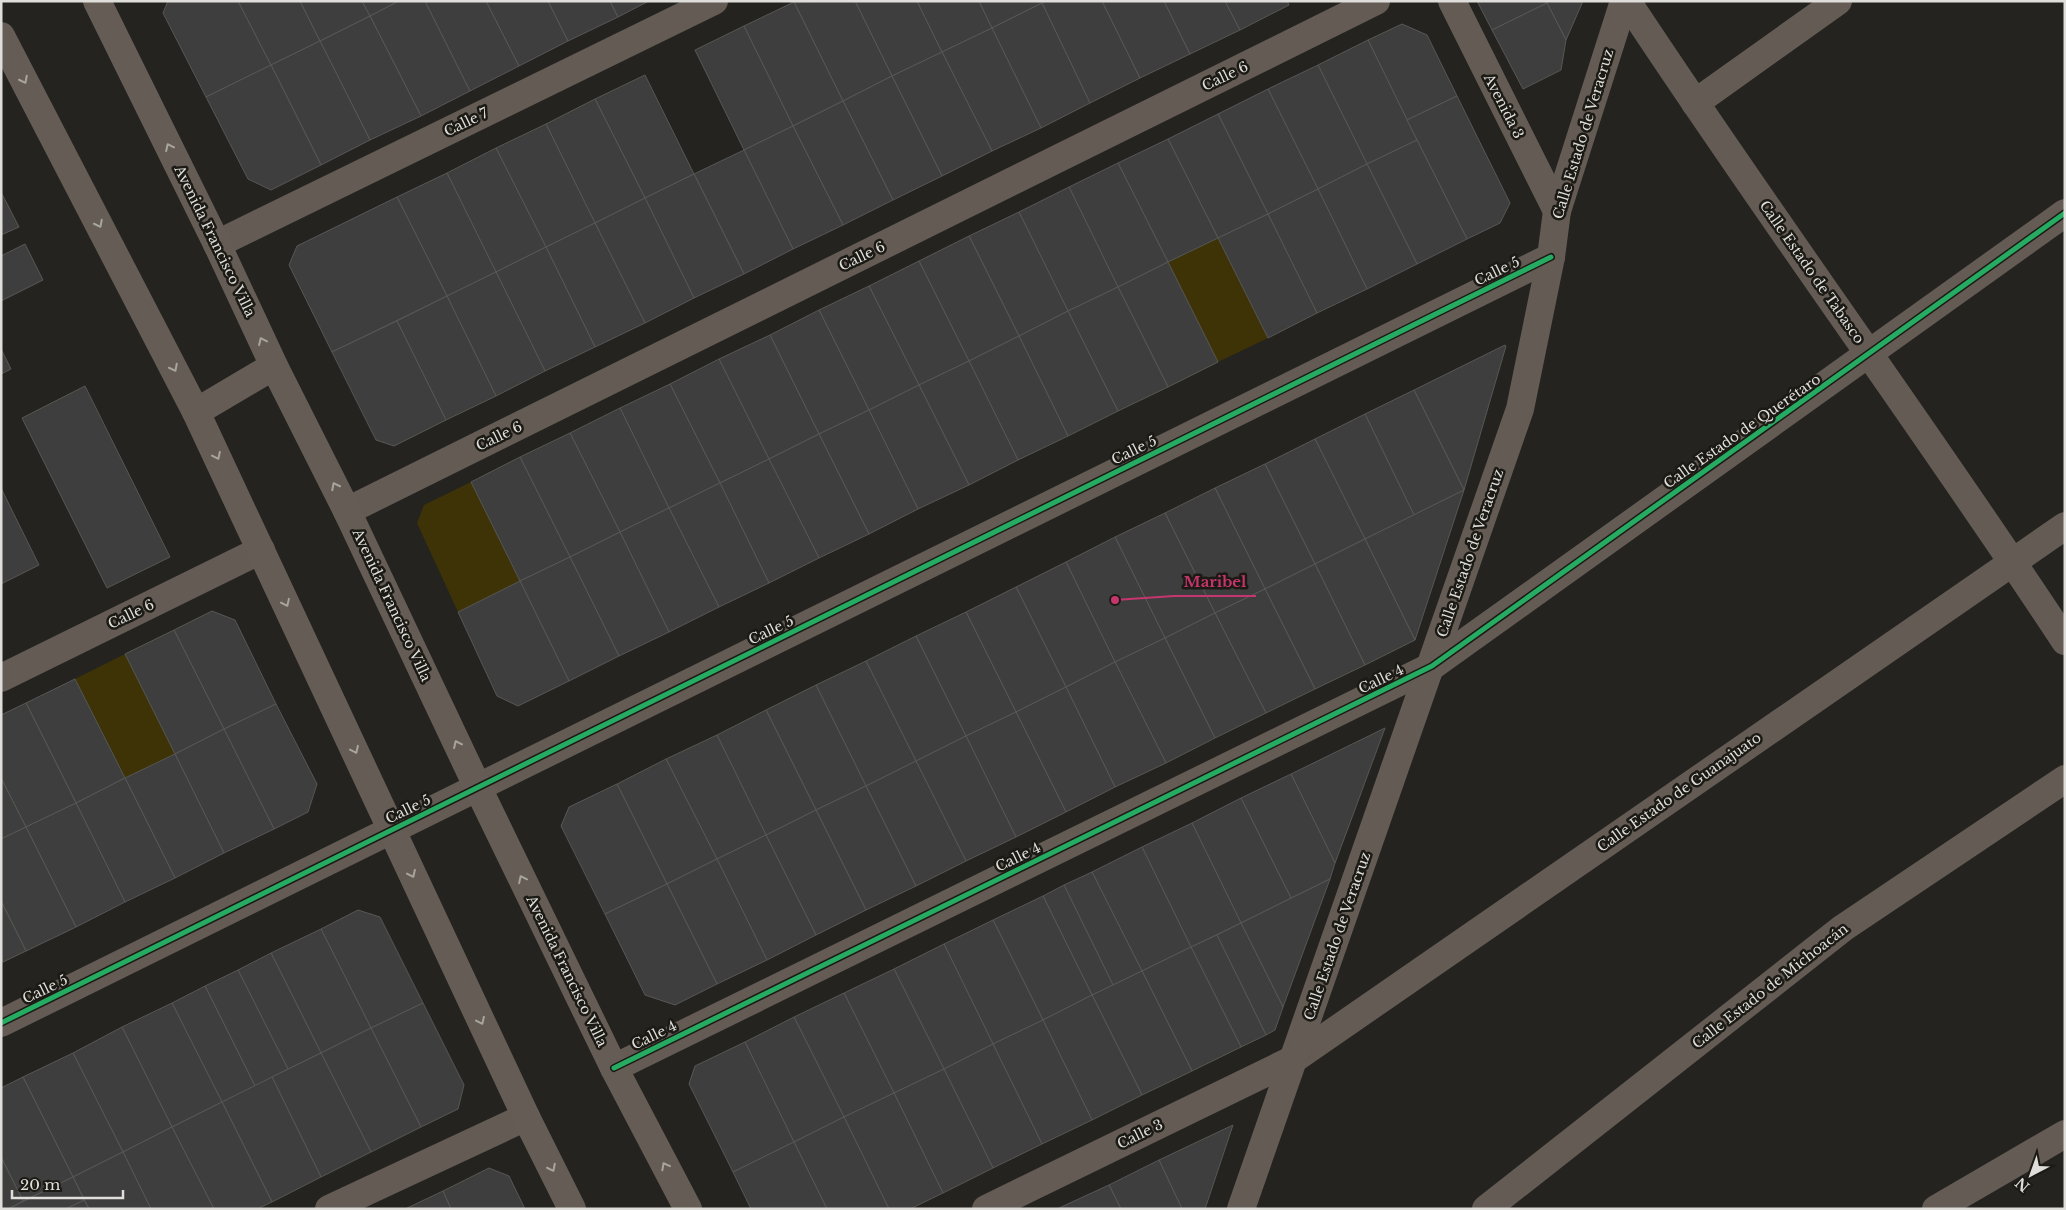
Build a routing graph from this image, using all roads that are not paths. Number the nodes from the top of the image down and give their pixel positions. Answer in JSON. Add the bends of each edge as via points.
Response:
{"nodes":[{"id":1,"x":97,"y":1,"type":"edge"},
{"id":2,"x":714,"y":1,"type":"edge"},
{"id":3,"x":1376,"y":1,"type":"edge"},
{"id":4,"x":1452,"y":1,"type":"edge"},
{"id":5,"x":1626,"y":1,"type":"edge"},
{"id":6,"x":1838,"y":1,"type":"edge"},
{"id":7,"x":1,"y":36,"type":"edge"},
{"id":8,"x":1694,"y":104,"type":"junction"},
{"id":9,"x":1556,"y":211,"type":"junction"},
{"id":10,"x":2065,"y":213,"type":"edge"},
{"id":11,"x":217,"y":244,"type":"junction"},
{"id":12,"x":1551,"y":257,"type":"junction"},
{"id":13,"x":1869,"y":355,"type":"junction"},
{"id":14,"x":274,"y":366,"type":"junction"},
{"id":15,"x":196,"y":412,"type":"junction"},
{"id":16,"x":348,"y":511,"type":"junction"},
{"id":17,"x":2065,"y":526,"type":"edge"},
{"id":18,"x":261,"y":550,"type":"junction"},
{"id":19,"x":2012,"y":561,"type":"junction"},
{"id":20,"x":2065,"y":641,"type":"edge"},
{"id":21,"x":1432,"y":666,"type":"junction"},
{"id":22,"x":1,"y":678,"type":"edge"},
{"id":23,"x":2065,"y":778,"type":"edge"},
{"id":24,"x":478,"y":788,"type":"junction"},
{"id":25,"x":392,"y":830,"type":"junction"},
{"id":26,"x":1,"y":1024,"type":"edge"},
{"id":27,"x":1294,"y":1059,"type":"junction"},
{"id":28,"x":614,"y":1068,"type":"junction"},
{"id":29,"x":526,"y":1117,"type":"junction"},
{"id":30,"x":2065,"y":1134,"type":"edge"},
{"id":31,"x":329,"y":1209,"type":"edge"},
{"id":32,"x":572,"y":1209,"type":"edge"},
{"id":33,"x":688,"y":1209,"type":"edge"},
{"id":34,"x":986,"y":1209,"type":"edge"},
{"id":35,"x":1241,"y":1209,"type":"edge"},
{"id":36,"x":1486,"y":1209,"type":"edge"},
{"id":37,"x":1936,"y":1209,"type":"edge"}],
"edges":[{"from":11,"to":1,"type":"main road","name":"Avenida Francisco Villa","one_way":true},
{"from":2,"to":11,"type":"street","name":"Calle 7"},
{"from":3,"to":16,"type":"street","name":"Calle 6"},
{"from":4,"to":9,"type":"street","name":"Avenida 3"},
{"from":5,"to":8,"type":"street","name":"Calle Estado de Tabasco"},
{"from":5,"to":9,"type":"street","name":"Calle Estado de Veracruz"},
{"from":6,"to":8,"type":"street"},
{"from":7,"to":15,"type":"main road","one_way":true},
{"from":8,"to":13,"type":"street","name":"Calle Estado de Tabasco"},
{"from":9,"to":12,"type":"street","name":"Calle Estado de Veracruz"},
{"from":10,"to":13,"type":"street","name":"Calle Estado de Querétaro"},
{"from":14,"to":11,"type":"main road","name":"Avenida Francisco Villa","one_way":true},
{"from":12,"to":21,"type":"street","name":"Calle Estado de Veracruz","via":[[1520,409]]},
{"from":12,"to":24,"type":"street","name":"Calle 5"},
{"from":13,"to":19,"type":"street","name":"Calle Estado de Tabasco"},
{"from":13,"to":21,"type":"street","name":"Calle Estado de Querétaro"},
{"from":14,"to":15,"type":"main road"},
{"from":16,"to":14,"type":"main road","name":"Avenida Francisco Villa","one_way":true},
{"from":15,"to":18,"type":"main road","one_way":true},
{"from":24,"to":16,"type":"main road","name":"Avenida Francisco Villa","one_way":true},
{"from":17,"to":19,"type":"street","name":"Calle Estado de Guanajuato"},
{"from":18,"to":22,"type":"street","name":"Calle 6"},
{"from":18,"to":25,"type":"main road","one_way":true},
{"from":19,"to":20,"type":"street","name":"Calle Estado de Tabasco"},
{"from":19,"to":27,"type":"street","name":"Calle Estado de Guanajuato"},
{"from":21,"to":27,"type":"street","name":"Calle Estado de Veracruz"},
{"from":21,"to":28,"type":"street","name":"Calle 4"},
{"from":23,"to":36,"type":"street","name":"Calle Estado de Michoacán","via":[[1843,928]]},
{"from":24,"to":25,"type":"street","name":"Calle 5"},
{"from":28,"to":24,"type":"main road","name":"Avenida Francisco Villa","one_way":true},
{"from":25,"to":26,"type":"street","name":"Calle 5"},
{"from":25,"to":29,"type":"main road","one_way":true},
{"from":27,"to":34,"type":"street","name":"Calle 3"},
{"from":27,"to":35,"type":"street","name":"Calle Estado de Veracruz"},
{"from":33,"to":28,"type":"main road","name":"Avenida Francisco Villa","one_way":true},
{"from":29,"to":31,"type":"street"},
{"from":29,"to":32,"type":"main road","one_way":true},
{"from":30,"to":37,"type":"street"}]}
